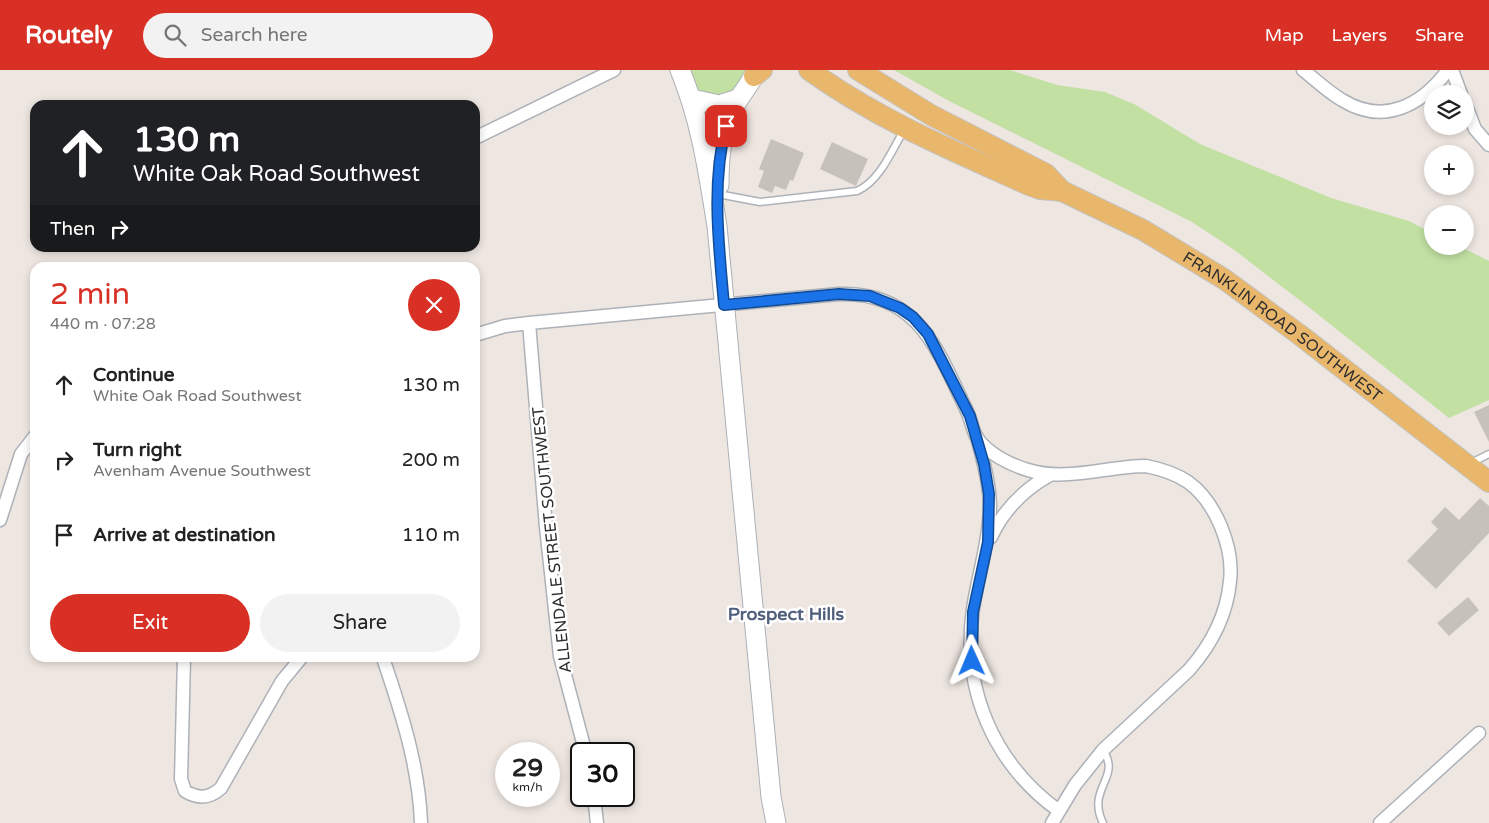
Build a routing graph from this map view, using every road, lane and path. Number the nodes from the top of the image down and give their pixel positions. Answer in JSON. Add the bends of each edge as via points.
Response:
{"nodes":[{"id":1,"x":614,"y":70,"type":"edge"},
{"id":2,"x":680,"y":70,"type":"edge"},
{"id":3,"x":809,"y":70,"type":"edge"},
{"id":4,"x":858,"y":70,"type":"edge"},
{"id":5,"x":1303,"y":70,"type":"edge"},
{"id":6,"x":1450,"y":70,"type":"edge"},
{"id":7,"x":758,"y":72,"type":"edge"},
{"id":8,"x":1457,"y":85,"type":"edge"},
{"id":9,"x":692,"y":99,"type":"junction"},
{"id":10,"x":738,"y":100,"type":"junction"},
{"id":11,"x":1474,"y":126,"type":"edge"},
{"id":12,"x":904,"y":129,"type":"junction"},
{"id":13,"x":480,"y":136,"type":"edge"},
{"id":14,"x":1489,"y":146,"type":"edge"},
{"id":15,"x":1062,"y":191,"type":"junction"},
{"id":16,"x":718,"y":194,"type":"junction"},
{"id":17,"x":717,"y":226,"type":"junction"},
{"id":18,"x":724,"y":305,"type":"junction"},
{"id":19,"x":529,"y":323,"type":"junction"},
{"id":20,"x":480,"y":334,"type":"edge"},
{"id":21,"x":977,"y":438,"type":"junction"},
{"id":22,"x":30,"y":442,"type":"edge"},
{"id":23,"x":1489,"y":454,"type":"edge"},
{"id":24,"x":1467,"y":465,"type":"junction"},
{"id":25,"x":1050,"y":475,"type":"junction"},
{"id":26,"x":1489,"y":482,"type":"edge"},
{"id":27,"x":0,"y":520,"type":"edge"},
{"id":28,"x":988,"y":542,"type":"junction"},
{"id":29,"x":184,"y":662,"type":"edge"},
{"id":30,"x":298,"y":662,"type":"edge"},
{"id":31,"x":384,"y":662,"type":"edge"},
{"id":32,"x":1479,"y":733,"type":"dead end"},
{"id":33,"x":583,"y":742,"type":"edge"},
{"id":34,"x":1103,"y":750,"type":"junction"},
{"id":35,"x":595,"y":807,"type":"edge"},
{"id":36,"x":1059,"y":811,"type":"junction"},
{"id":37,"x":421,"y":823,"type":"edge"},
{"id":38,"x":597,"y":823,"type":"edge"},
{"id":39,"x":776,"y":823,"type":"edge"},
{"id":40,"x":1052,"y":823,"type":"edge"},
{"id":41,"x":1103,"y":823,"type":"edge"},
{"id":42,"x":1380,"y":823,"type":"edge"}],
"edges":[{"from":1,"to":13,"type":"street"},
{"from":2,"to":9,"type":"street"},
{"from":3,"to":12,"type":"main road","name":"FRANKLIN ROAD SOUTHWEST"},
{"from":4,"to":15,"type":"main road","name":"FRANKLIN ROAD SOUTHWEST","via":[[931,115],[1046,174]]},
{"from":5,"to":6,"type":"street","via":[[1343,101],[1382,112],[1396,110],[1425,96]]},
{"from":6,"to":8,"type":"street"},
{"from":7,"to":10,"type":"street"},
{"from":9,"to":10,"type":"street","via":[[719,105]]},
{"from":9,"to":17,"type":"street","via":[[702,132]]},
{"from":10,"to":16,"type":"street","via":[[721,146]]},
{"from":11,"to":14,"type":"street"},
{"from":12,"to":15,"type":"main road","name":"FRANKLIN ROAD SOUTHWEST","via":[[1029,185]]},
{"from":12,"to":16,"type":"lane","via":[[873,180],[857,191],[760,202]]},
{"from":15,"to":24,"type":"main road","name":"FRANKLIN ROAD SOUTHWEST","via":[[1143,230],[1224,279]]},
{"from":16,"to":17,"type":"street"},
{"from":17,"to":18,"type":"street"},
{"from":18,"to":19,"type":"street"},
{"from":18,"to":21,"type":"street","via":[[855,294],[870,296],[900,308],[928,334],[970,416]]},
{"from":18,"to":39,"type":"street"},
{"from":19,"to":20,"type":"street"},
{"from":19,"to":33,"type":"street","name":"ALLENDALE STREET SOUTHWEST","via":[[560,656]]},
{"from":21,"to":25,"type":"street","via":[[1006,461]]},
{"from":21,"to":28,"type":"street","via":[[989,494]]},
{"from":22,"to":27,"type":"street","via":[[21,454]]},
{"from":23,"to":24,"type":"lane"},
{"from":24,"to":26,"type":"main road","name":"FRANKLIN ROAD SOUTHWEST"},
{"from":25,"to":28,"type":"street","via":[[1034,484],[1007,509]]},
{"from":25,"to":34,"type":"street","via":[[1146,466],[1177,475],[1199,492],[1210,507],[1230,556],[1231,580],[1226,605],[1199,658]]},
{"from":28,"to":36,"type":"street","via":[[973,612],[972,661],[977,698],[984,720],[1006,759],[1032,790]]},
{"from":29,"to":30,"type":"street","via":[[181,779],[185,791],[201,797],[215,794],[221,788],[282,681]]},
{"from":31,"to":37,"type":"street","via":[[397,696],[417,775]]},
{"from":32,"to":42,"type":"street"},
{"from":34,"to":36,"type":"street"},
{"from":34,"to":41,"type":"lane","via":[[1110,766],[1098,798],[1097,808]]},
{"from":35,"to":38,"type":"street"},
{"from":36,"to":40,"type":"street"}]}
